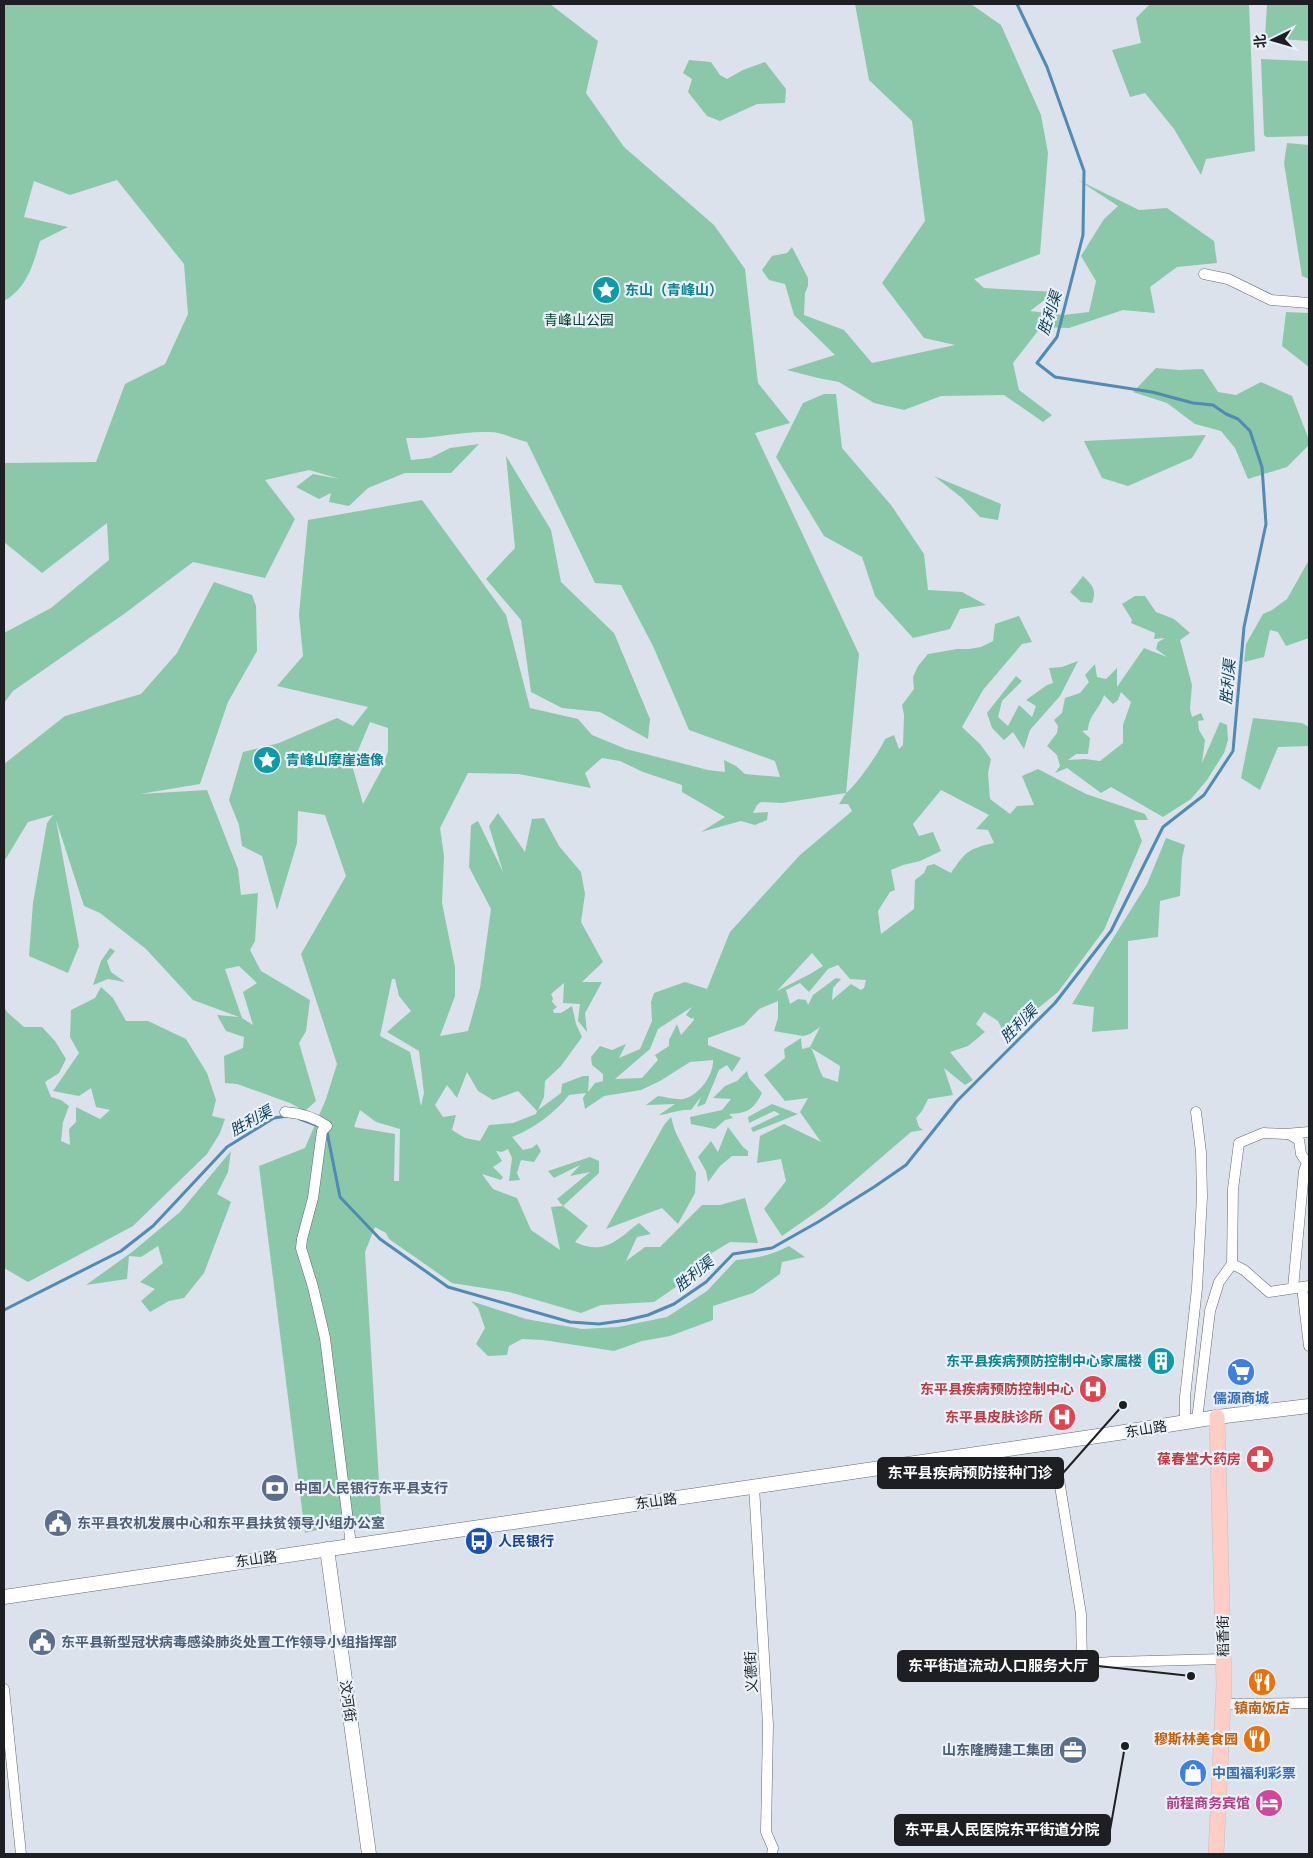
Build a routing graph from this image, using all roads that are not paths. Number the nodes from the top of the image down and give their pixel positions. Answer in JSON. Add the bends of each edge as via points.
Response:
{"nodes":[{"id":1,"x":1204,"y":274,"type":"dead end"},
{"id":2,"x":1309,"y":303,"type":"edge"},
{"id":3,"x":285,"y":1112,"type":"dead end"},
{"id":4,"x":1196,"y":1112,"type":"dead end"},
{"id":5,"x":1309,"y":1132,"type":"edge"},
{"id":6,"x":1289,"y":1134,"type":"junction"},
{"id":7,"x":1232,"y":1264,"type":"junction"},
{"id":8,"x":1302,"y":1287,"type":"edge"},
{"id":9,"x":1309,"y":1346,"type":"edge"},
{"id":10,"x":1309,"y":1406,"type":"edge"},
{"id":11,"x":1217,"y":1417,"type":"junction"},
{"id":12,"x":1191,"y":1422,"type":"junction"},
{"id":13,"x":1059,"y":1480,"type":"dead end"},
{"id":14,"x":754,"y":1486,"type":"junction"},
{"id":15,"x":351,"y":1545,"type":"junction"},
{"id":16,"x":327,"y":1549,"type":"junction"},
{"id":17,"x":4,"y":1596,"type":"edge"},
{"id":18,"x":1223,"y":1659,"type":"junction"},
{"id":19,"x":1082,"y":1664,"type":"junction"},
{"id":20,"x":950,"y":1673,"type":"dead end"},
{"id":21,"x":4,"y":1689,"type":"edge"},
{"id":22,"x":1309,"y":1703,"type":"edge"},
{"id":23,"x":1223,"y":1704,"type":"junction"},
{"id":24,"x":21,"y":1854,"type":"edge"},
{"id":25,"x":369,"y":1854,"type":"edge"},
{"id":26,"x":772,"y":1854,"type":"edge"},
{"id":27,"x":1216,"y":1854,"type":"edge"}],
"edges":[{"from":1,"to":2,"type":"street","via":[[1228,279],[1275,301]]},
{"from":3,"to":15,"type":"street","via":[[299,1113],[327,1126],[322,1131],[314,1198],[301,1248],[325,1338]]},
{"from":4,"to":12,"type":"street","via":[[1202,1197],[1197,1288],[1185,1397]]},
{"from":5,"to":6,"type":"street"},
{"from":6,"to":7,"type":"street","via":[[1263,1133],[1239,1143],[1233,1189]]},
{"from":6,"to":8,"type":"street","via":[[1299,1140],[1300,1154],[1307,1163],[1304,1171]]},
{"from":7,"to":8,"type":"street","via":[[1269,1292]]},
{"from":7,"to":12,"type":"street","via":[[1219,1282],[1210,1311]]},
{"from":8,"to":9,"type":"street"},
{"from":10,"to":11,"type":"street","name":"东山路"},
{"from":11,"to":12,"type":"street","name":"东山路"},
{"from":11,"to":18,"type":"main road","name":"稻香街"},
{"from":12,"to":14,"type":"street","name":"东山路"},
{"from":13,"to":19,"type":"street","via":[[1081,1614]]},
{"from":14,"to":15,"type":"street","name":"东山路"},
{"from":14,"to":26,"type":"street","name":"义德街","via":[[768,1725],[766,1832],[773,1848]]},
{"from":15,"to":16,"type":"street","name":"东山路"},
{"from":16,"to":17,"type":"street","name":"东山路"},
{"from":16,"to":25,"type":"street","name":"汶河街"},
{"from":18,"to":19,"type":"street"},
{"from":18,"to":23,"type":"main road","name":"稻香街"},
{"from":19,"to":20,"type":"street"},
{"from":21,"to":24,"type":"street"},
{"from":22,"to":23,"type":"street"},
{"from":23,"to":27,"type":"main road","name":"稻香街"}]}
